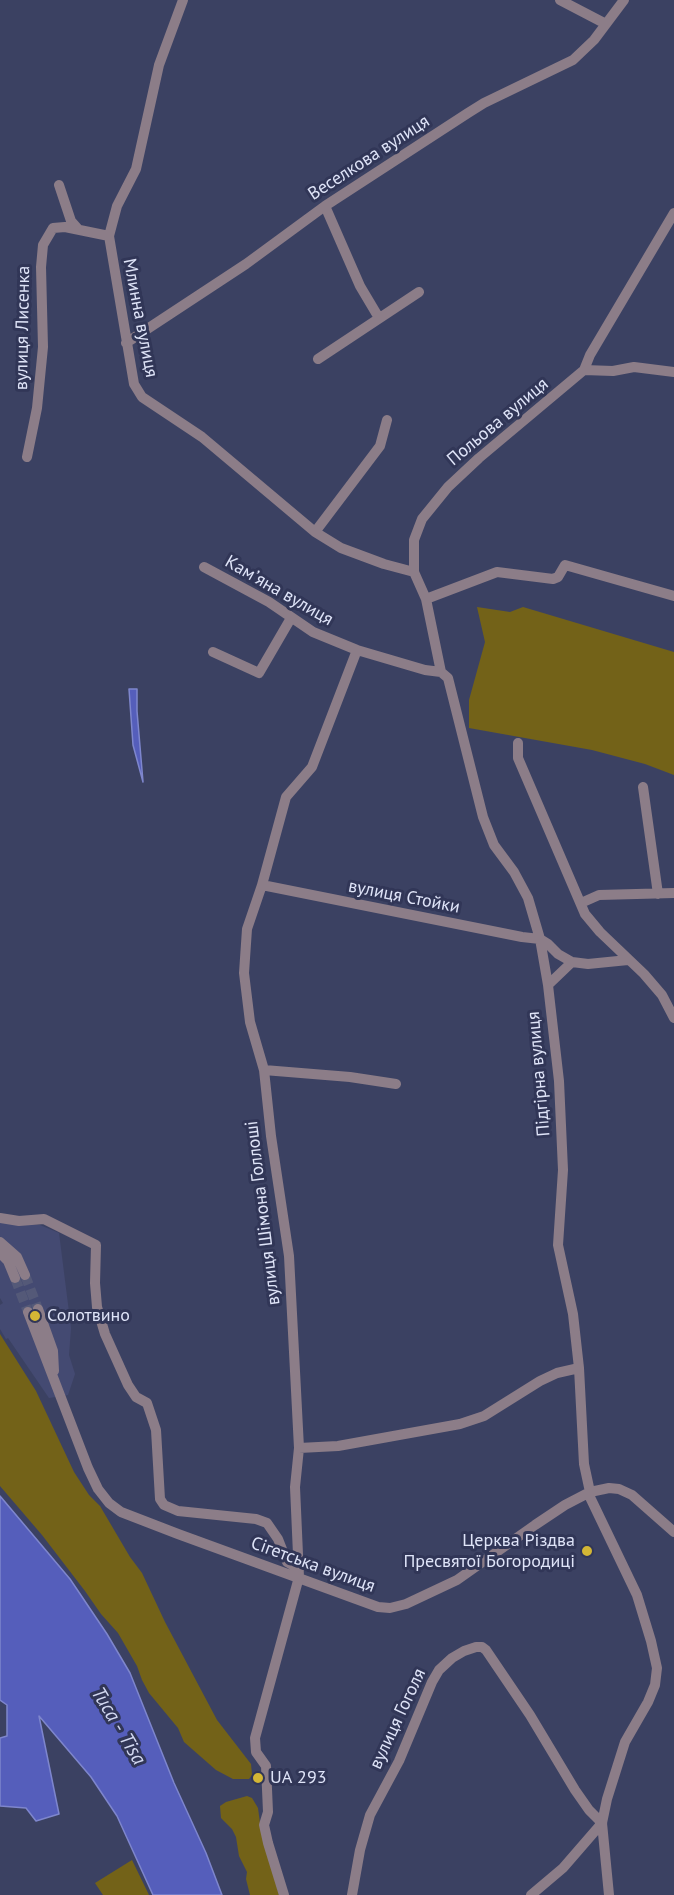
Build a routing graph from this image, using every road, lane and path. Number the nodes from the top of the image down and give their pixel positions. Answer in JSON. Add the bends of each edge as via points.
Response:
{"nodes":[{"id":1,"x":183,"y":0,"type":"edge"},
{"id":2,"x":560,"y":0,"type":"edge"},
{"id":3,"x":624,"y":0,"type":"edge"},
{"id":4,"x":606,"y":24,"type":"junction"},
{"id":5,"x":60,"y":185,"type":"dead end"},
{"id":6,"x":325,"y":206,"type":"junction"},
{"id":7,"x":674,"y":213,"type":"edge"},
{"id":8,"x":79,"y":230,"type":"junction"},
{"id":9,"x":109,"y":236,"type":"junction"},
{"id":10,"x":419,"y":292,"type":"dead end"},
{"id":11,"x":379,"y":318,"type":"junction"},
{"id":12,"x":126,"y":343,"type":"junction"},
{"id":13,"x":318,"y":359,"type":"dead end"},
{"id":14,"x":584,"y":370,"type":"junction"},
{"id":15,"x":674,"y":372,"type":"edge"},
{"id":16,"x":387,"y":420,"type":"dead end"},
{"id":17,"x":27,"y":457,"type":"dead end"},
{"id":18,"x":315,"y":532,"type":"junction"},
{"id":19,"x":204,"y":567,"type":"dead end"},
{"id":20,"x":414,"y":572,"type":"junction"},
{"id":21,"x":674,"y":596,"type":"edge"},
{"id":22,"x":426,"y":599,"type":"junction"},
{"id":23,"x":291,"y":618,"type":"junction"},
{"id":24,"x":357,"y":650,"type":"junction"},
{"id":25,"x":213,"y":652,"type":"dead end"},
{"id":26,"x":441,"y":672,"type":"junction"},
{"id":27,"x":518,"y":743,"type":"dead end"},
{"id":28,"x":643,"y":787,"type":"dead end"},
{"id":29,"x":262,"y":885,"type":"junction"},
{"id":30,"x":674,"y":893,"type":"edge"},
{"id":31,"x":658,"y":894,"type":"junction"},
{"id":32,"x":581,"y":903,"type":"junction"},
{"id":33,"x":540,"y":939,"type":"junction"},
{"id":34,"x":628,"y":960,"type":"junction"},
{"id":35,"x":572,"y":962,"type":"junction"},
{"id":36,"x":548,"y":985,"type":"junction"},
{"id":37,"x":674,"y":1018,"type":"edge"},
{"id":38,"x":264,"y":1070,"type":"junction"},
{"id":39,"x":396,"y":1084,"type":"dead end"},
{"id":40,"x":0,"y":1218,"type":"edge"},
{"id":41,"x":0,"y":1242,"type":"edge"},
{"id":42,"x":0,"y":1253,"type":"edge"},
{"id":43,"x":33,"y":1311,"type":"tunnel mouth"},
{"id":44,"x":579,"y":1368,"type":"junction"},
{"id":45,"x":299,"y":1448,"type":"junction"},
{"id":46,"x":589,"y":1493,"type":"junction"},
{"id":47,"x":674,"y":1532,"type":"edge"},
{"id":48,"x":299,"y":1573,"type":"junction"},
{"id":49,"x":602,"y":1823,"type":"junction"},
{"id":50,"x":284,"y":1895,"type":"edge"},
{"id":51,"x":352,"y":1895,"type":"edge"},
{"id":52,"x":531,"y":1895,"type":"edge"},
{"id":53,"x":609,"y":1895,"type":"edge"}],
"edges":[{"from":1,"to":9,"type":"street","name":"Млинна вулиця","via":[[156,74],[138,160],[117,206]]},
{"from":2,"to":4,"type":"street"},
{"from":3,"to":4,"type":"street","name":"Веселкова вулиця"},
{"from":4,"to":6,"type":"street","name":"Веселкова вулиця","via":[[573,60],[484,103]]},
{"from":5,"to":8,"type":"street","via":[[71,220]]},
{"from":6,"to":11,"type":"street","via":[[360,286]]},
{"from":6,"to":12,"type":"street","name":"Веселкова вулиця"},
{"from":7,"to":14,"type":"street","name":"Польова вулиця"},
{"from":8,"to":9,"type":"street","name":"вулиця Лисенка"},
{"from":8,"to":17,"type":"street","name":"вулиця Лисенка","via":[[53,228],[43,245],[43,347]]},
{"from":9,"to":12,"type":"street","name":"Млинна вулиця"},
{"from":10,"to":11,"type":"street"},
{"from":11,"to":13,"type":"street"},
{"from":12,"to":18,"type":"street","name":"Млинна вулиця","via":[[134,384],[142,397],[202,437]]},
{"from":14,"to":15,"type":"street","via":[[634,368]]},
{"from":14,"to":20,"type":"street","name":"Польова вулиця","via":[[448,487],[422,519],[414,540]]},
{"from":16,"to":18,"type":"street","via":[[380,446]]},
{"from":18,"to":20,"type":"street","name":"Млинна вулиця","via":[[341,548]]},
{"from":19,"to":23,"type":"street","name":"Камʼяна вулиця"},
{"from":20,"to":22,"type":"street","name":"Польова вулиця"},
{"from":21,"to":22,"type":"street","via":[[565,565],[553,579],[497,572]]},
{"from":22,"to":26,"type":"street","name":"Польова вулиця"},
{"from":23,"to":24,"type":"street","name":"Камʼяна вулиця"},
{"from":23,"to":25,"type":"street","via":[[259,673]]},
{"from":24,"to":26,"type":"street","name":"Камʼяна вулиця"},
{"from":24,"to":29,"type":"street","name":"вулиця Шімона Голлоші","via":[[312,767],[286,796]]},
{"from":26,"to":33,"type":"street","name":"Підгірна вулиця","via":[[448,678],[483,816],[494,845],[528,898]]},
{"from":27,"to":32,"type":"street","via":[[518,758]]},
{"from":28,"to":31,"type":"street"},
{"from":29,"to":33,"type":"street","name":"вулиця Стойки"},
{"from":29,"to":38,"type":"street","name":"вулиця Шімона Голлоші","via":[[247,929],[244,973],[250,1022]]},
{"from":30,"to":31,"type":"street"},
{"from":31,"to":32,"type":"street","via":[[599,895]]},
{"from":32,"to":34,"type":"street","via":[[585,914]]},
{"from":33,"to":35,"type":"street"},
{"from":33,"to":36,"type":"street","name":"Підгірна вулиця"},
{"from":34,"to":35,"type":"street"},
{"from":34,"to":37,"type":"street","via":[[662,995]]},
{"from":35,"to":36,"type":"street"},
{"from":36,"to":44,"type":"street","name":"Підгірна вулиця","via":[[563,1170],[558,1245],[573,1314]]},
{"from":38,"to":39,"type":"street"},
{"from":38,"to":45,"type":"street","name":"вулиця Шімона Голлоші","via":[[289,1256]]},
{"from":40,"to":48,"type":"street","via":[[44,1219],[96,1245],[97,1307],[129,1385],[136,1397],[147,1403],[156,1430],[160,1499],[164,1505],[178,1511],[267,1523],[287,1562]]},
{"from":41,"to":42,"type":"street","via":[[17,1257],[20,1277]]},
{"from":43,"to":48,"type":"street","name":"Сігетська вулиця","via":[[53,1351],[55,1383],[88,1468],[109,1503],[121,1512],[178,1534]]},
{"from":44,"to":45,"type":"street","via":[[557,1373],[484,1416],[460,1424],[338,1446]]},
{"from":44,"to":46,"type":"street","name":"Підгірна вулиця"},
{"from":45,"to":48,"type":"street","name":"вулиця Шімона Голлоші","via":[[295,1487]]},
{"from":46,"to":47,"type":"street","name":"Сігетська вулиця","via":[[619,1489],[632,1495]]},
{"from":46,"to":48,"type":"street","name":"Сігетська вулиця","via":[[535,1525],[471,1571],[406,1605],[378,1606]]},
{"from":46,"to":49,"type":"street","name":"Підгірна вулиця","via":[[637,1595],[657,1668],[648,1702],[625,1742]]},
{"from":48,"to":50,"type":"street","name":"вулиця Шімона Голлоші","via":[[255,1738],[256,1752],[266,1766],[267,1844]]},
{"from":49,"to":51,"type":"street","name":"вулиця Гоголя","via":[[575,1791],[486,1650],[476,1647],[452,1658],[432,1683],[399,1761],[370,1815]]},
{"from":49,"to":52,"type":"street","via":[[563,1868]]},
{"from":49,"to":53,"type":"street"}]}
